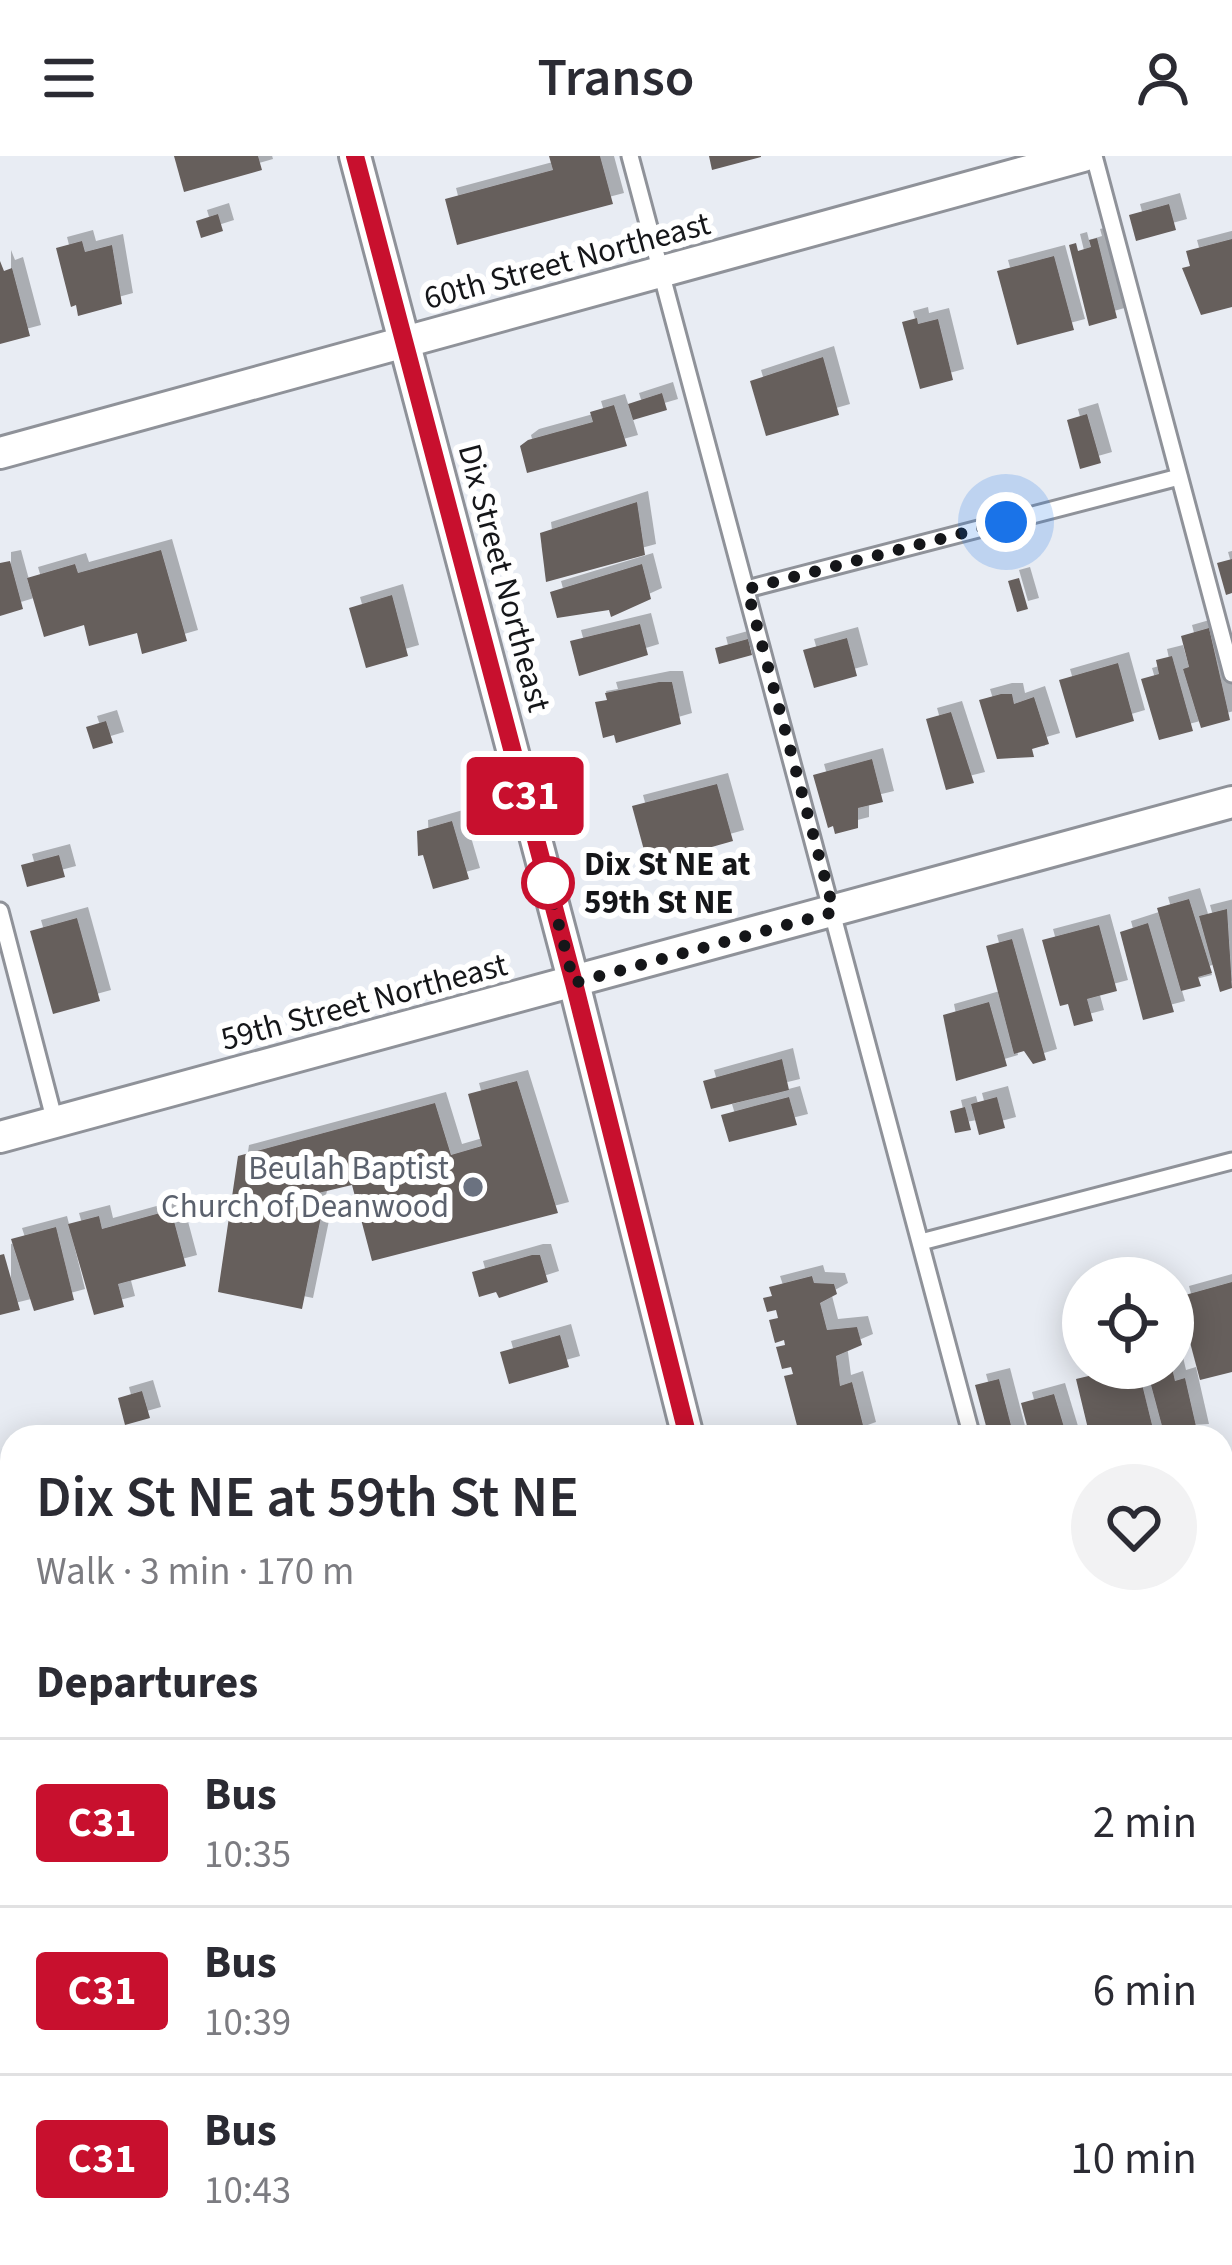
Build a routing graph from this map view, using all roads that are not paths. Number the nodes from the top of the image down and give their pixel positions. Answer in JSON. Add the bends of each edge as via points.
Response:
{"nodes":[{"id":1,"x":355,"y":156,"type":"edge"},
{"id":2,"x":630,"y":156,"type":"edge"},
{"id":3,"x":1083,"y":156,"type":"edge"},
{"id":4,"x":1094,"y":156,"type":"edge"},
{"id":5,"x":662,"y":272,"type":"junction"},
{"id":6,"x":405,"y":343,"type":"junction"},
{"id":7,"x":0,"y":453,"type":"edge"},
{"id":8,"x":1180,"y":477,"type":"junction"},
{"id":9,"x":747,"y":589,"type":"junction"},
{"id":10,"x":1232,"y":674,"type":"edge"},
{"id":11,"x":1232,"y":802,"type":"edge"},
{"id":12,"x":0,"y":911,"type":"edge"},
{"id":13,"x":834,"y":912,"type":"junction"},
{"id":14,"x":574,"y":983,"type":"junction"},
{"id":15,"x":55,"y":1122,"type":"junction"},
{"id":16,"x":0,"y":1137,"type":"edge"},
{"id":17,"x":1232,"y":1161,"type":"edge"},
{"id":18,"x":921,"y":1242,"type":"junction"},
{"id":19,"x":685,"y":1425,"type":"edge"},
{"id":20,"x":969,"y":1425,"type":"edge"}],
"edges":[{"from":1,"to":6,"type":"street","name":"Dix Street Northeast"},
{"from":2,"to":5,"type":"lane"},
{"from":3,"to":5,"type":"street","name":"60th Street Northeast"},
{"from":4,"to":8,"type":"lane"},
{"from":5,"to":6,"type":"street","name":"60th Street Northeast"},
{"from":5,"to":9,"type":"lane"},
{"from":6,"to":7,"type":"street","name":"60th Street Northeast"},
{"from":6,"to":14,"type":"street","name":"Dix Street Northeast"},
{"from":8,"to":9,"type":"lane"},
{"from":8,"to":10,"type":"lane"},
{"from":9,"to":13,"type":"lane"},
{"from":11,"to":13,"type":"street","name":"59th Street Northeast"},
{"from":12,"to":15,"type":"lane"},
{"from":13,"to":14,"type":"street","name":"59th Street Northeast"},
{"from":13,"to":18,"type":"lane"},
{"from":14,"to":15,"type":"street","name":"59th Street Northeast"},
{"from":14,"to":19,"type":"street","name":"Dix Street Northeast"},
{"from":15,"to":16,"type":"street","name":"59th Street Northeast"},
{"from":17,"to":18,"type":"lane"},
{"from":18,"to":20,"type":"lane"}]}
